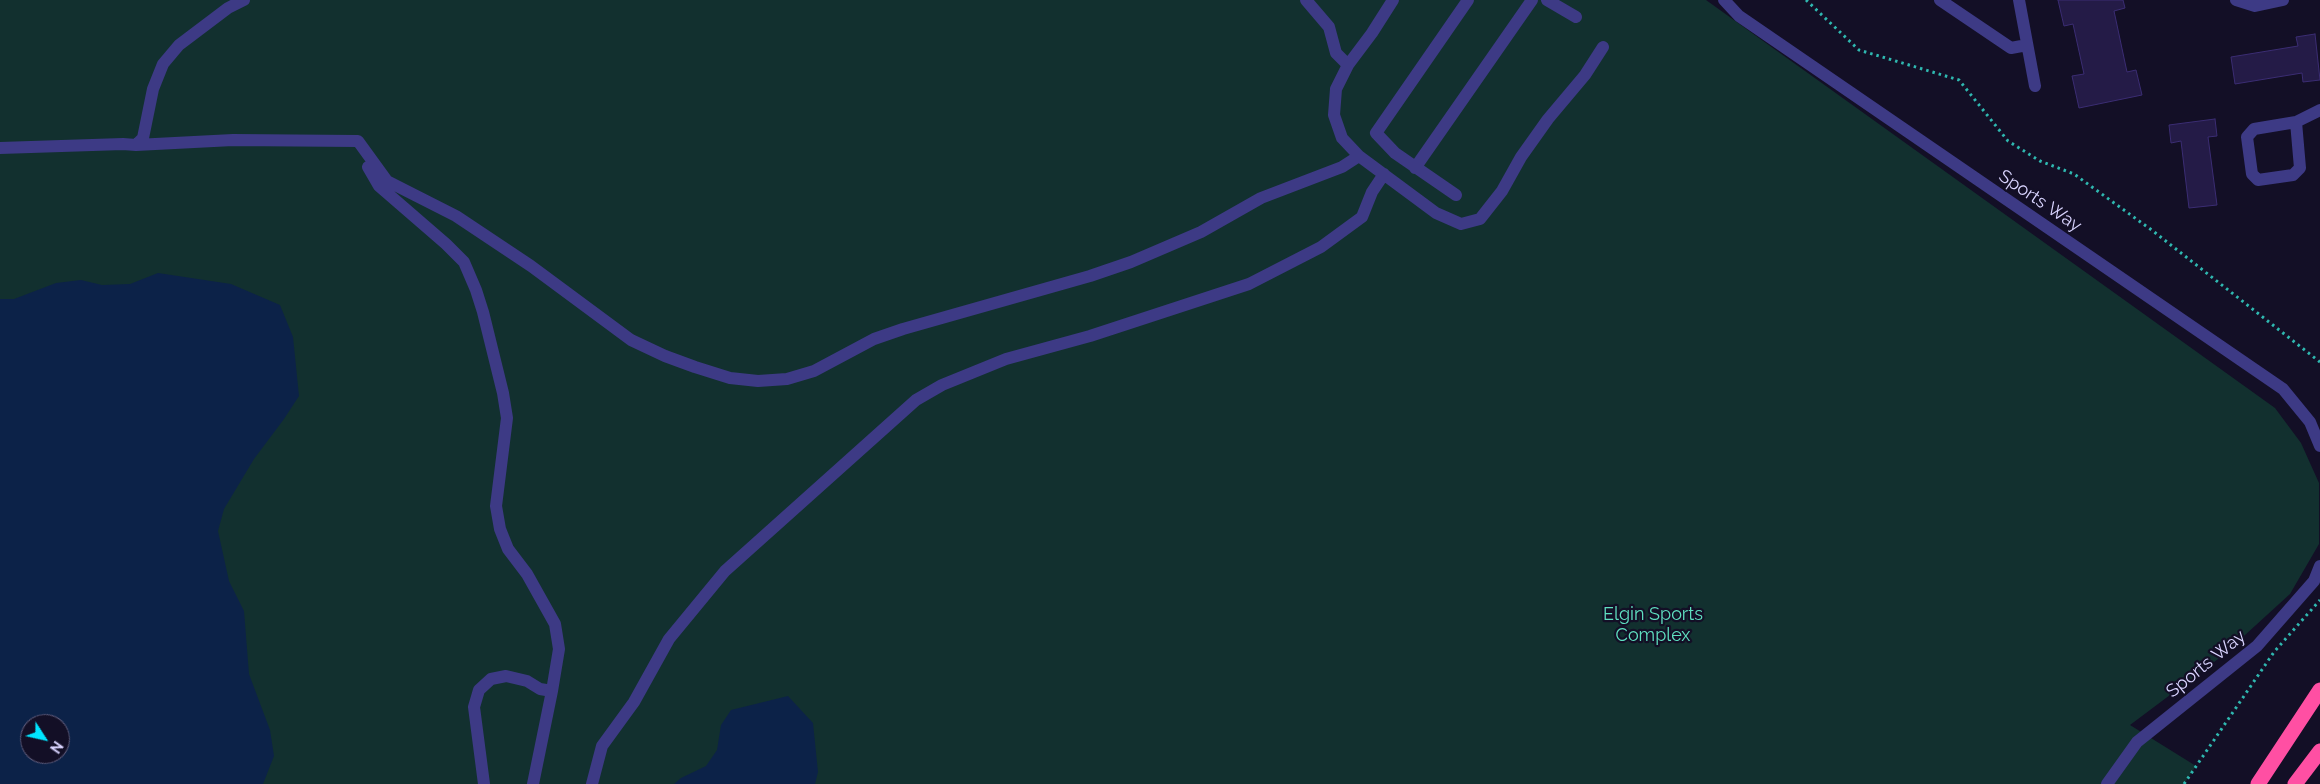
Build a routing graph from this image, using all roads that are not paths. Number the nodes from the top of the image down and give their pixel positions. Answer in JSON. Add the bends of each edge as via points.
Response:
{"nodes":[{"id":1,"x":244,"y":0,"type":"edge"},
{"id":2,"x":1306,"y":0,"type":"edge"},
{"id":3,"x":1392,"y":0,"type":"edge"},
{"id":4,"x":1468,"y":0,"type":"edge"},
{"id":5,"x":1532,"y":0,"type":"edge"},
{"id":6,"x":1547,"y":0,"type":"edge"},
{"id":7,"x":1724,"y":0,"type":"edge"},
{"id":8,"x":1940,"y":0,"type":"edge"},
{"id":9,"x":2019,"y":0,"type":"edge"},
{"id":10,"x":2236,"y":0,"type":"edge"},
{"id":11,"x":2283,"y":0,"type":"edge"},
{"id":12,"x":1576,"y":17,"type":"dead end"},
{"id":13,"x":2027,"y":45,"type":"junction"},
{"id":14,"x":1603,"y":47,"type":"dead end"},
{"id":15,"x":1348,"y":65,"type":"junction"},
{"id":16,"x":2035,"y":86,"type":"dead end"},
{"id":17,"x":2320,"y":110,"type":"edge"},
{"id":18,"x":147,"y":121,"type":"junction"},
{"id":19,"x":2296,"y":122,"type":"junction"},
{"id":20,"x":162,"y":143,"type":"junction"},
{"id":21,"x":136,"y":145,"type":"junction"},
{"id":22,"x":0,"y":148,"type":"edge"},
{"id":23,"x":1358,"y":156,"type":"junction"},
{"id":24,"x":369,"y":157,"type":"junction"},
{"id":25,"x":1415,"y":168,"type":"junction"},
{"id":26,"x":1384,"y":174,"type":"junction"},
{"id":27,"x":1456,"y":195,"type":"dead end"},
{"id":28,"x":2320,"y":446,"type":"edge"},
{"id":29,"x":2320,"y":566,"type":"edge"},
{"id":30,"x":2320,"y":690,"type":"edge"},
{"id":31,"x":552,"y":691,"type":"junction"},
{"id":32,"x":2320,"y":751,"type":"edge"},
{"id":33,"x":484,"y":784,"type":"edge"},
{"id":34,"x":533,"y":784,"type":"edge"},
{"id":35,"x":592,"y":784,"type":"edge"},
{"id":36,"x":2107,"y":784,"type":"edge"},
{"id":37,"x":2258,"y":784,"type":"edge"},
{"id":38,"x":2295,"y":784,"type":"edge"}],
"edges":[{"from":1,"to":18,"type":"street","via":[[228,8],[179,45],[163,64],[153,89]]},
{"from":2,"to":15,"type":"street","via":[[1329,27],[1336,53]]},
{"from":3,"to":15,"type":"street"},
{"from":4,"to":25,"type":"street","via":[[1376,133],[1394,153]]},
{"from":5,"to":25,"type":"street"},
{"from":6,"to":12,"type":"street"},
{"from":7,"to":28,"type":"street","name":"Sports Way","via":[[1739,16],[2283,389],[2310,422]]},
{"from":8,"to":13,"type":"street","via":[[2011,48]]},
{"from":9,"to":13,"type":"street"},
{"from":10,"to":11,"type":"street","via":[[2255,6]]},
{"from":13,"to":16,"type":"street"},
{"from":14,"to":26,"type":"street","via":[[1585,75],[1537,134],[1502,191],[1480,219],[1462,224],[1436,213]]},
{"from":15,"to":23,"type":"street","via":[[1336,89],[1334,115],[1342,138]]},
{"from":17,"to":19,"type":"street"},
{"from":18,"to":20,"type":"street"},
{"from":18,"to":21,"type":"street","via":[[143,138]]},
{"from":19,"to":19,"type":"street","via":[[2254,129],[2247,137],[2252,174],[2258,180],[2293,175],[2300,168]]},
{"from":20,"to":21,"type":"street"},
{"from":20,"to":24,"type":"street","via":[[358,141]]},
{"from":21,"to":22,"type":"street"},
{"from":23,"to":24,"type":"street","via":[[1336,169],[1261,198],[1202,232],[1131,262],[903,329],[874,339],[814,371],[787,379],[758,381],[730,378],[695,367],[632,340],[456,216],[387,180]]},
{"from":23,"to":26,"type":"street"},
{"from":24,"to":31,"type":"street","via":[[368,168],[379,186],[464,262],[476,290],[507,418],[496,506],[500,529],[508,549],[555,624],[559,649]]},
{"from":25,"to":27,"type":"street"},
{"from":26,"to":35,"type":"street","via":[[1362,217],[1321,247],[1249,284],[999,362],[942,385],[916,400],[725,571],[669,639],[634,702],[602,746]]},
{"from":29,"to":36,"type":"street","name":"Sports Way","via":[[2314,581],[2257,646],[2137,742]]},
{"from":30,"to":37,"type":"highway"},
{"from":31,"to":33,"type":"street","via":[[506,676],[491,678],[479,690],[474,707]]},
{"from":31,"to":34,"type":"street"},
{"from":32,"to":38,"type":"highway"}]}
